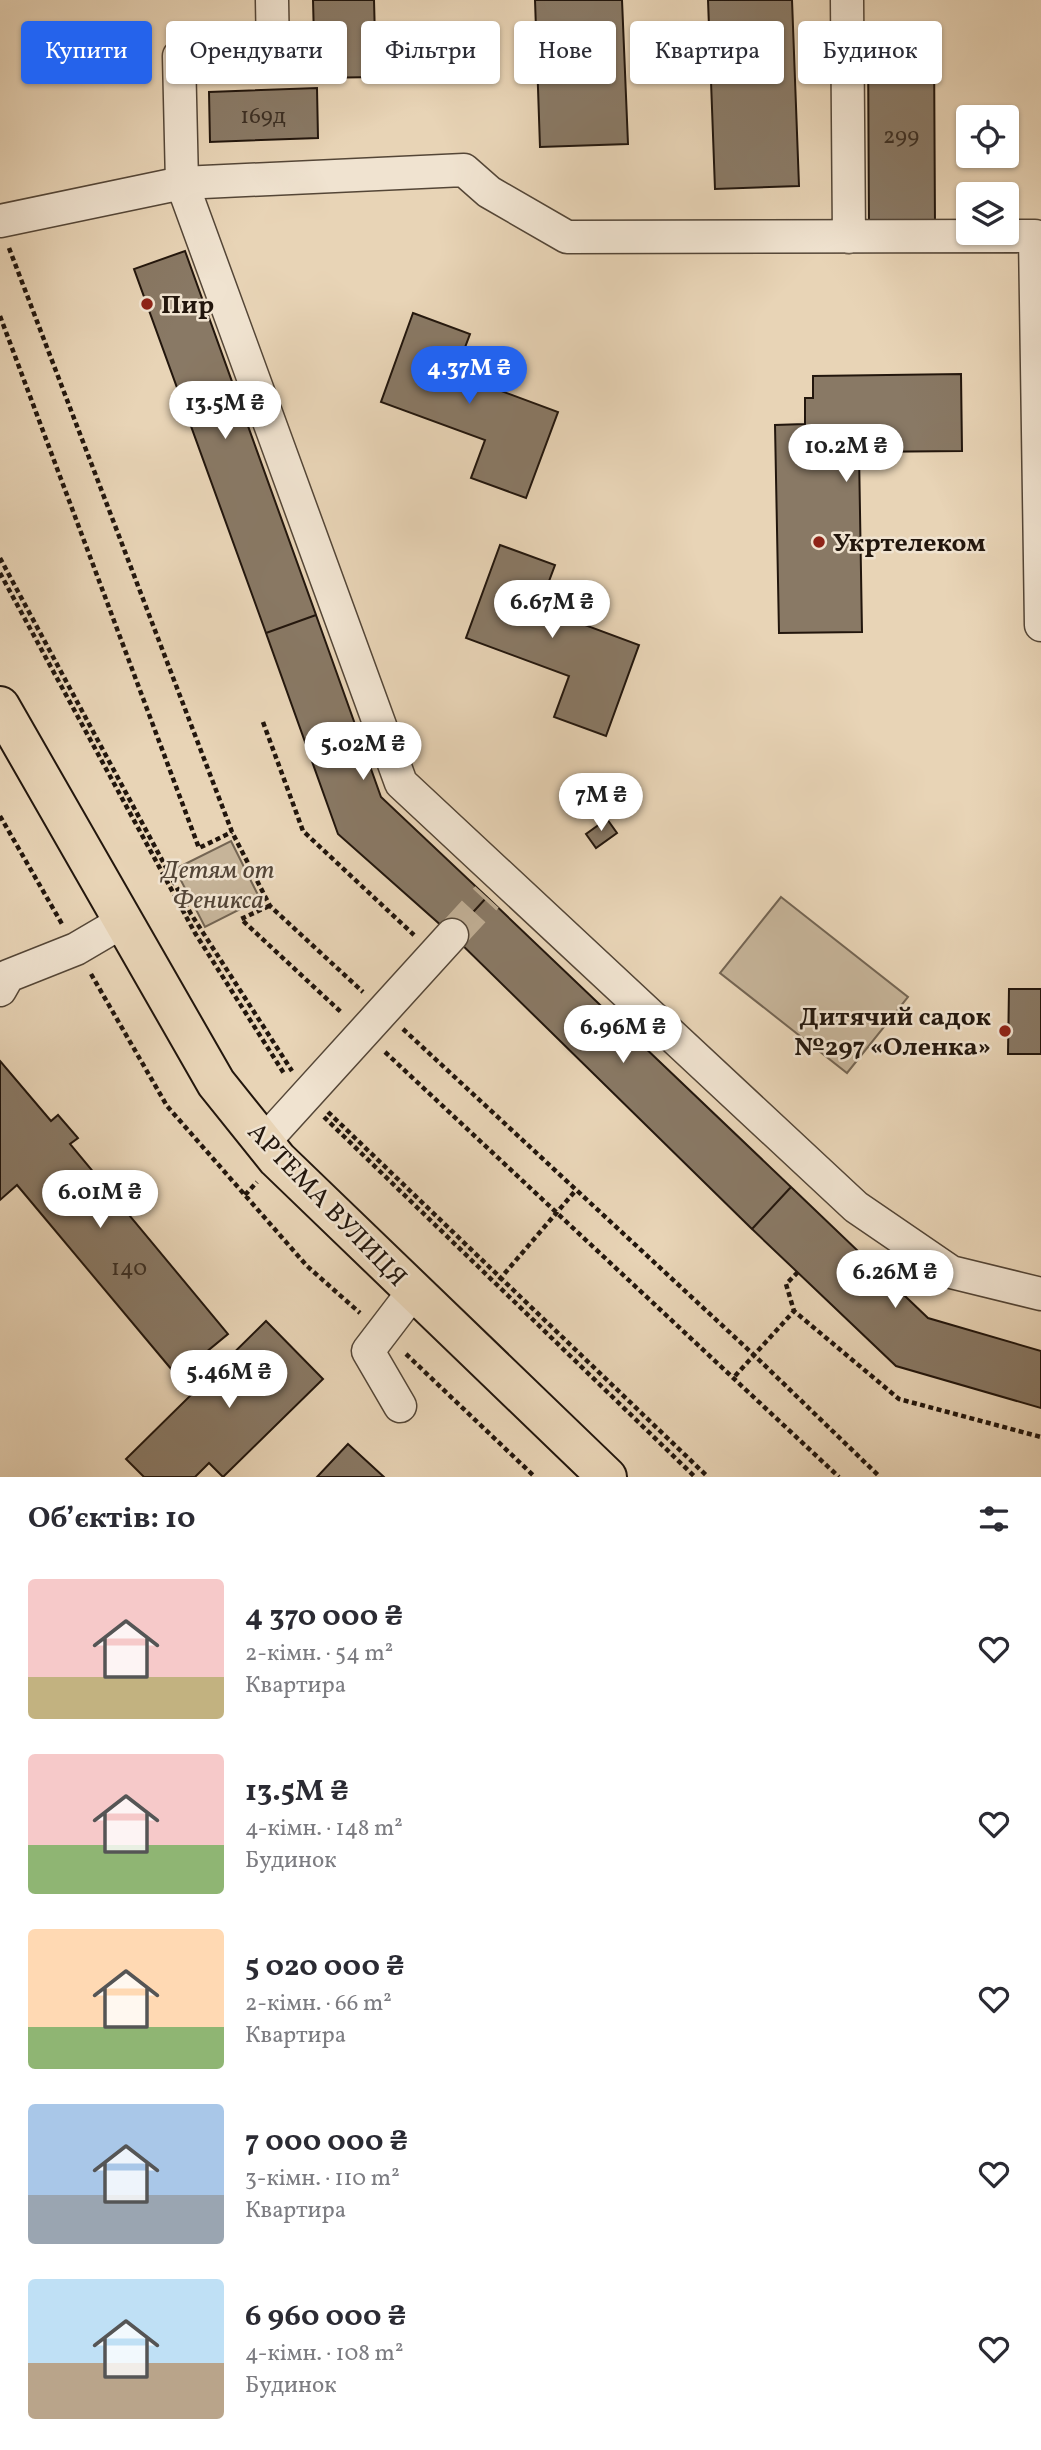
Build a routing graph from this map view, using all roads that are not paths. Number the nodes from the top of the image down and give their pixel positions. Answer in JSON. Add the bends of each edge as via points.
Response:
{"nodes":[{"id":1,"x":272,"y":0,"type":"edge"},
{"id":2,"x":847,"y":0,"type":"edge"},
{"id":3,"x":182,"y":183,"type":"junction"},
{"id":4,"x":4,"y":232,"type":"edge"},
{"id":5,"x":849,"y":237,"type":"junction"},
{"id":6,"x":1041,"y":625,"type":"edge"},
{"id":7,"x":0,"y":706,"type":"edge"},
{"id":8,"x":122,"y":922,"type":"junction"},
{"id":9,"x":443,"y":945,"type":"tunnel mouth"},
{"id":10,"x":0,"y":990,"type":"edge"},
{"id":11,"x":263,"y":1143,"type":"junction"},
{"id":12,"x":414,"y":1292,"type":"junction"},
{"id":13,"x":1041,"y":1294,"type":"edge"},
{"id":14,"x":400,"y":1406,"type":"dead end"},
{"id":15,"x":607,"y":1477,"type":"edge"}],
"edges":[{"from":1,"to":3,"type":"lane","via":[[273,54],[179,56]]},
{"from":2,"to":5,"type":"lane"},
{"from":3,"to":4,"type":"lane"},
{"from":3,"to":5,"type":"lane","via":[[464,170],[489,192],[567,237]]},
{"from":3,"to":13,"type":"lane","via":[[401,783],[495,887],[856,1207],[951,1272]]},
{"from":5,"to":6,"type":"lane","via":[[1035,236]]},
{"from":7,"to":8,"type":"main road","name":"АРТЕМА ВУЛИЦЯ"},
{"from":8,"to":10,"type":"lane","via":[[76,949],[8,976]]},
{"from":8,"to":11,"type":"main road","name":"АРТЕМА ВУЛИЦЯ","via":[[216,1083]]},
{"from":9,"to":11,"type":"lane"},
{"from":11,"to":12,"type":"main road","name":"АРТЕМА ВУЛИЦЯ"},
{"from":12,"to":14,"type":"lane","via":[[368,1351]]},
{"from":12,"to":15,"type":"main road","name":"АРТЕМА ВУЛИЦЯ"}]}
